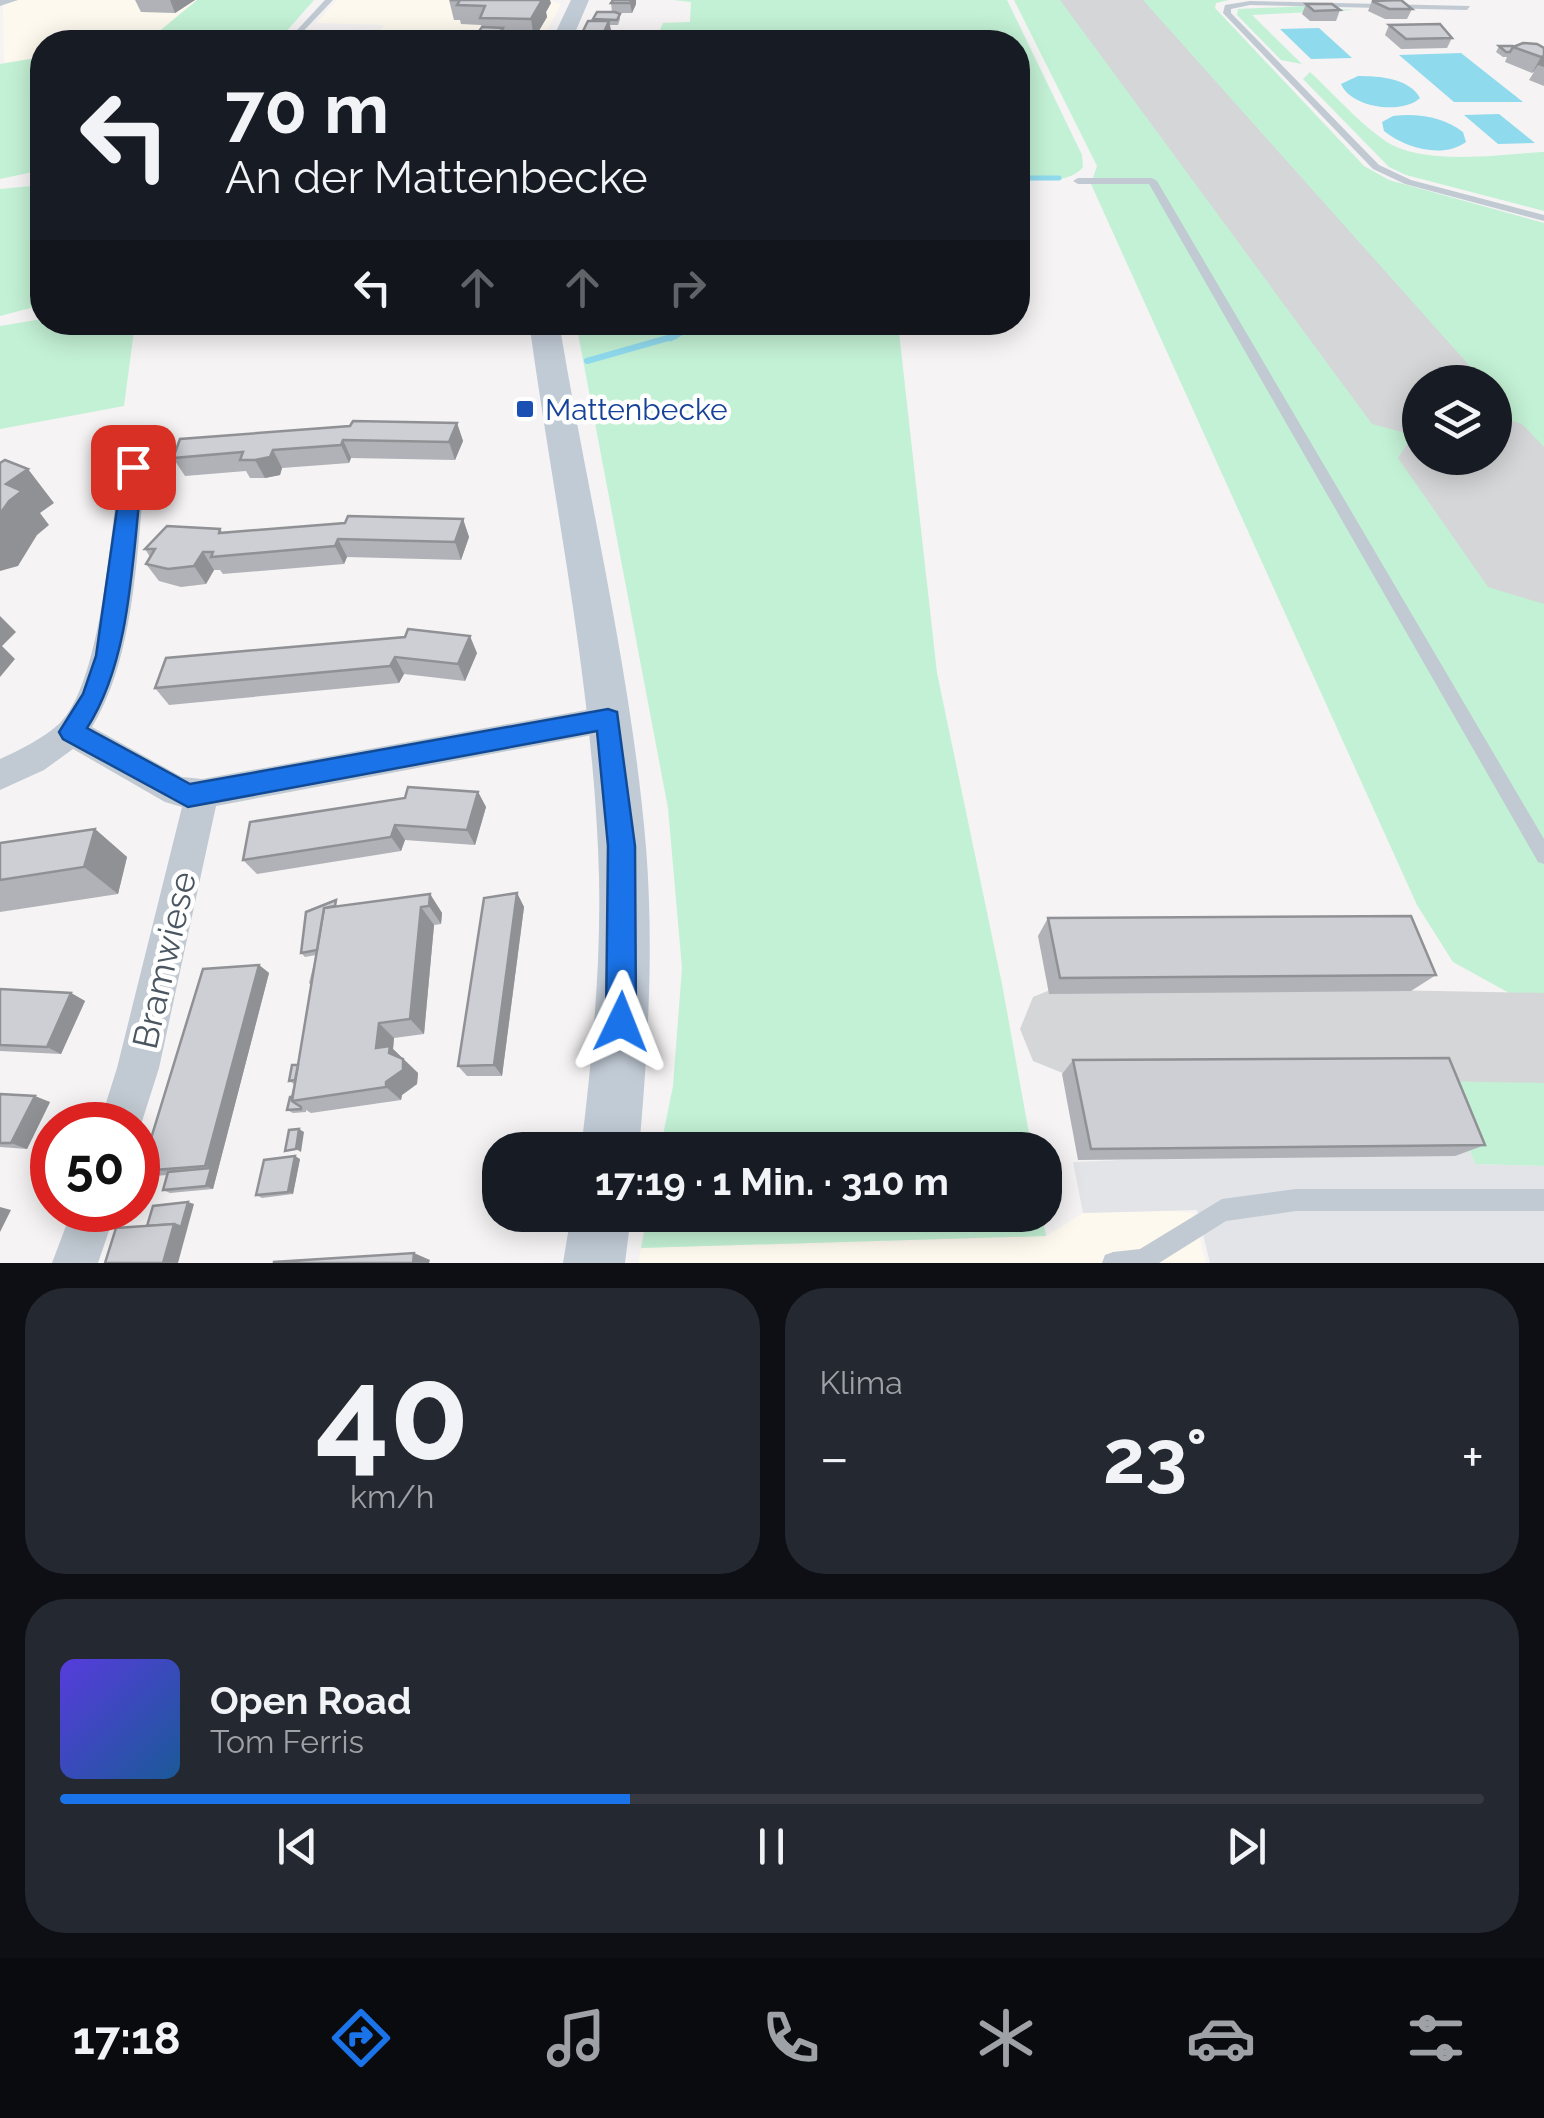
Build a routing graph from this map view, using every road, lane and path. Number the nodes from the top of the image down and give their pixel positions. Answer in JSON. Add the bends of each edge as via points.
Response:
{"nodes":[{"id":1,"x":11,"y":0,"type":"edge"},
{"id":2,"x":329,"y":0,"type":"edge"},
{"id":3,"x":580,"y":0,"type":"edge"},
{"id":4,"x":1452,"y":0,"type":"edge"},
{"id":5,"x":0,"y":2,"type":"edge"},
{"id":6,"x":300,"y":30,"type":"edge"},
{"id":7,"x":566,"y":30,"type":"edge"},
{"id":8,"x":1078,"y":180,"type":"dead end"},
{"id":9,"x":1544,"y":218,"type":"edge"},
{"id":10,"x":546,"y":335,"type":"edge"},
{"id":11,"x":133,"y":467,"type":"dead end"},
{"id":12,"x":608,"y":719,"type":"junction"},
{"id":13,"x":72,"y":732,"type":"junction"},
{"id":14,"x":0,"y":774,"type":"edge"},
{"id":15,"x":202,"y":794,"type":"junction"},
{"id":16,"x":1544,"y":856,"type":"edge"},
{"id":17,"x":127,"y":1102,"type":"edge"},
{"id":18,"x":612,"y":1132,"type":"edge"},
{"id":19,"x":1544,"y":1200,"type":"edge"},
{"id":20,"x":86,"y":1232,"type":"edge"},
{"id":21,"x":598,"y":1232,"type":"edge"},
{"id":22,"x":75,"y":1263,"type":"edge"},
{"id":23,"x":594,"y":1263,"type":"edge"},
{"id":24,"x":1113,"y":1263,"type":"edge"}],
"edges":[{"from":1,"to":5,"type":"street"},
{"from":2,"to":6,"type":"lane"},
{"from":3,"to":7,"type":"main road"},
{"from":4,"to":9,"type":"lane","via":[[1466,8],[1250,3],[1228,12],[1376,167],[1408,182]]},
{"from":8,"to":16,"type":"lane","via":[[1152,181]]},
{"from":10,"to":12,"type":"main road"},
{"from":11,"to":13,"type":"street","via":[[107,656],[94,697]]},
{"from":12,"to":15,"type":"street"},
{"from":12,"to":18,"type":"main road","via":[[624,929]]},
{"from":13,"to":14,"type":"street"},
{"from":13,"to":15,"type":"street","via":[[177,791]]},
{"from":15,"to":17,"type":"street","name":"Bramwiese"},
{"from":19,"to":24,"type":"lane","via":[[1296,1200],[1222,1210],[1143,1260]]},
{"from":20,"to":22,"type":"street"},
{"from":21,"to":23,"type":"main road"}]}
